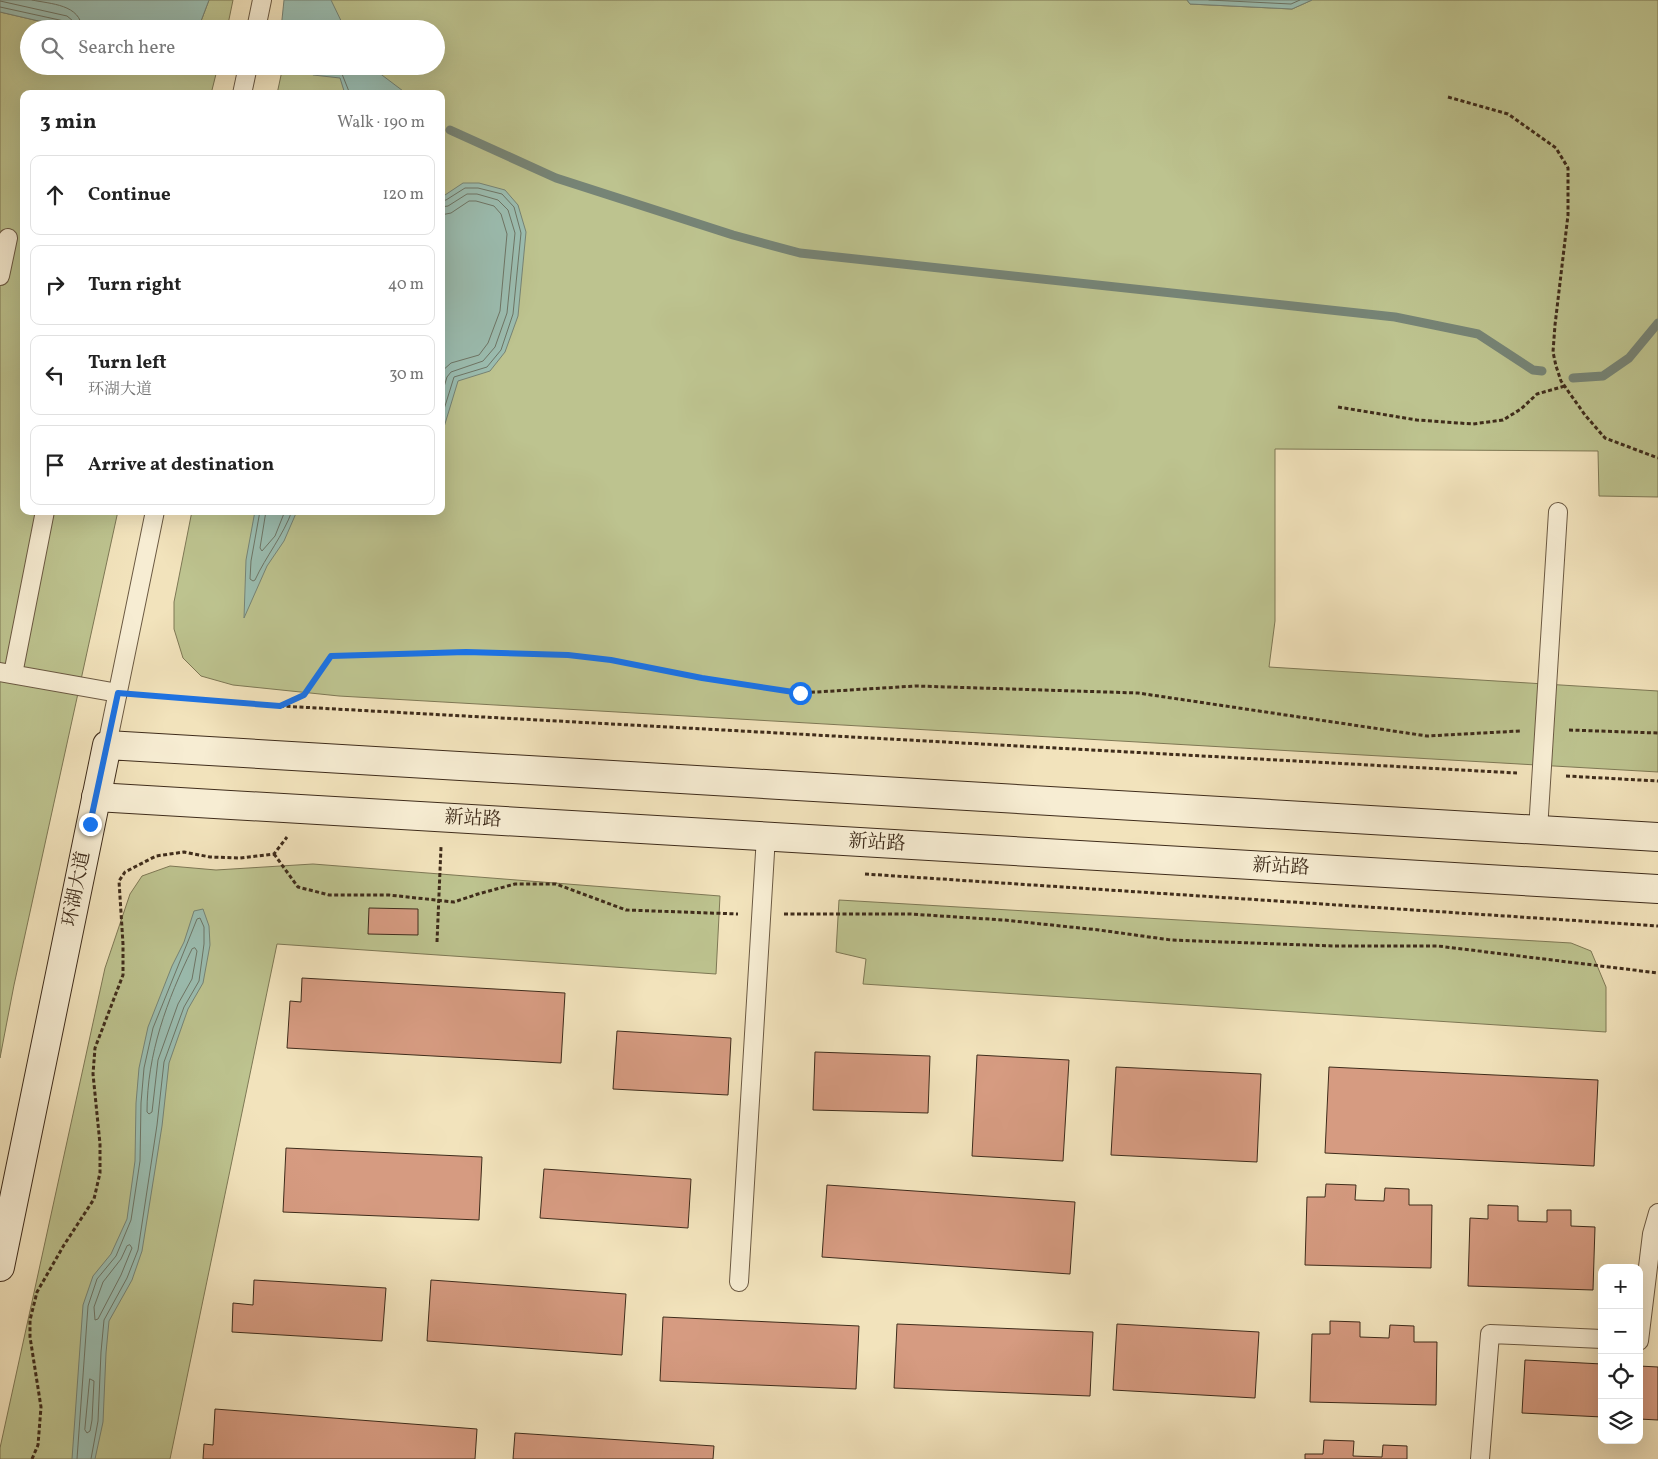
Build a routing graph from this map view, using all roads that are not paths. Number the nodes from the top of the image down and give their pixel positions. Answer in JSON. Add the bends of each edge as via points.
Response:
{"nodes":[{"id":1,"x":262,"y":0,"type":"edge"},
{"id":2,"x":258,"y":20,"type":"edge"},
{"id":3,"x":246,"y":75,"type":"edge"},
{"id":4,"x":243,"y":90,"type":"edge"},
{"id":5,"x":10,"y":238,"type":"edge"},
{"id":6,"x":0,"y":276,"type":"edge"},
{"id":7,"x":1558,"y":512,"type":"dead end"},
{"id":8,"x":43,"y":515,"type":"edge"},
{"id":9,"x":154,"y":515,"type":"edge"},
{"id":10,"x":6,"y":673,"type":"edge"},
{"id":11,"x":118,"y":693,"type":"junction"},
{"id":12,"x":107,"y":745,"type":"junction"},
{"id":13,"x":96,"y":797,"type":"junction"},
{"id":14,"x":1538,"y":830,"type":"junction"},
{"id":15,"x":766,"y":836,"type":"junction"},
{"id":16,"x":1658,"y":837,"type":"edge"},
{"id":17,"x":1658,"y":889,"type":"edge"},
{"id":18,"x":1658,"y":1213,"type":"edge"},
{"id":19,"x":0,"y":1267,"type":"edge"},
{"id":20,"x":739,"y":1282,"type":"dead end"},
{"id":21,"x":1643,"y":1309,"type":"edge"},
{"id":22,"x":1598,"y":1339,"type":"edge"},
{"id":23,"x":1480,"y":1459,"type":"edge"}],
"edges":[{"from":1,"to":2,"type":"lane"},
{"from":3,"to":4,"type":"lane"},
{"from":5,"to":6,"type":"lane"},
{"from":7,"to":14,"type":"lane"},
{"from":8,"to":10,"type":"lane"},
{"from":9,"to":11,"type":"lane","name":"环湖大道"},
{"from":10,"to":11,"type":"lane"},
{"from":11,"to":12,"type":"lane","name":"环湖大道"},
{"from":12,"to":13,"type":"street","name":"环湖大道"},
{"from":12,"to":14,"type":"street"},
{"from":13,"to":15,"type":"street","name":"新站路"},
{"from":13,"to":19,"type":"street","name":"环湖大道"},
{"from":14,"to":16,"type":"street"},
{"from":15,"to":17,"type":"street","name":"新站路"},
{"from":15,"to":20,"type":"lane"},
{"from":18,"to":21,"type":"lane","via":[[1652,1234]]},
{"from":22,"to":23,"type":"lane","via":[[1490,1334]]}]}
